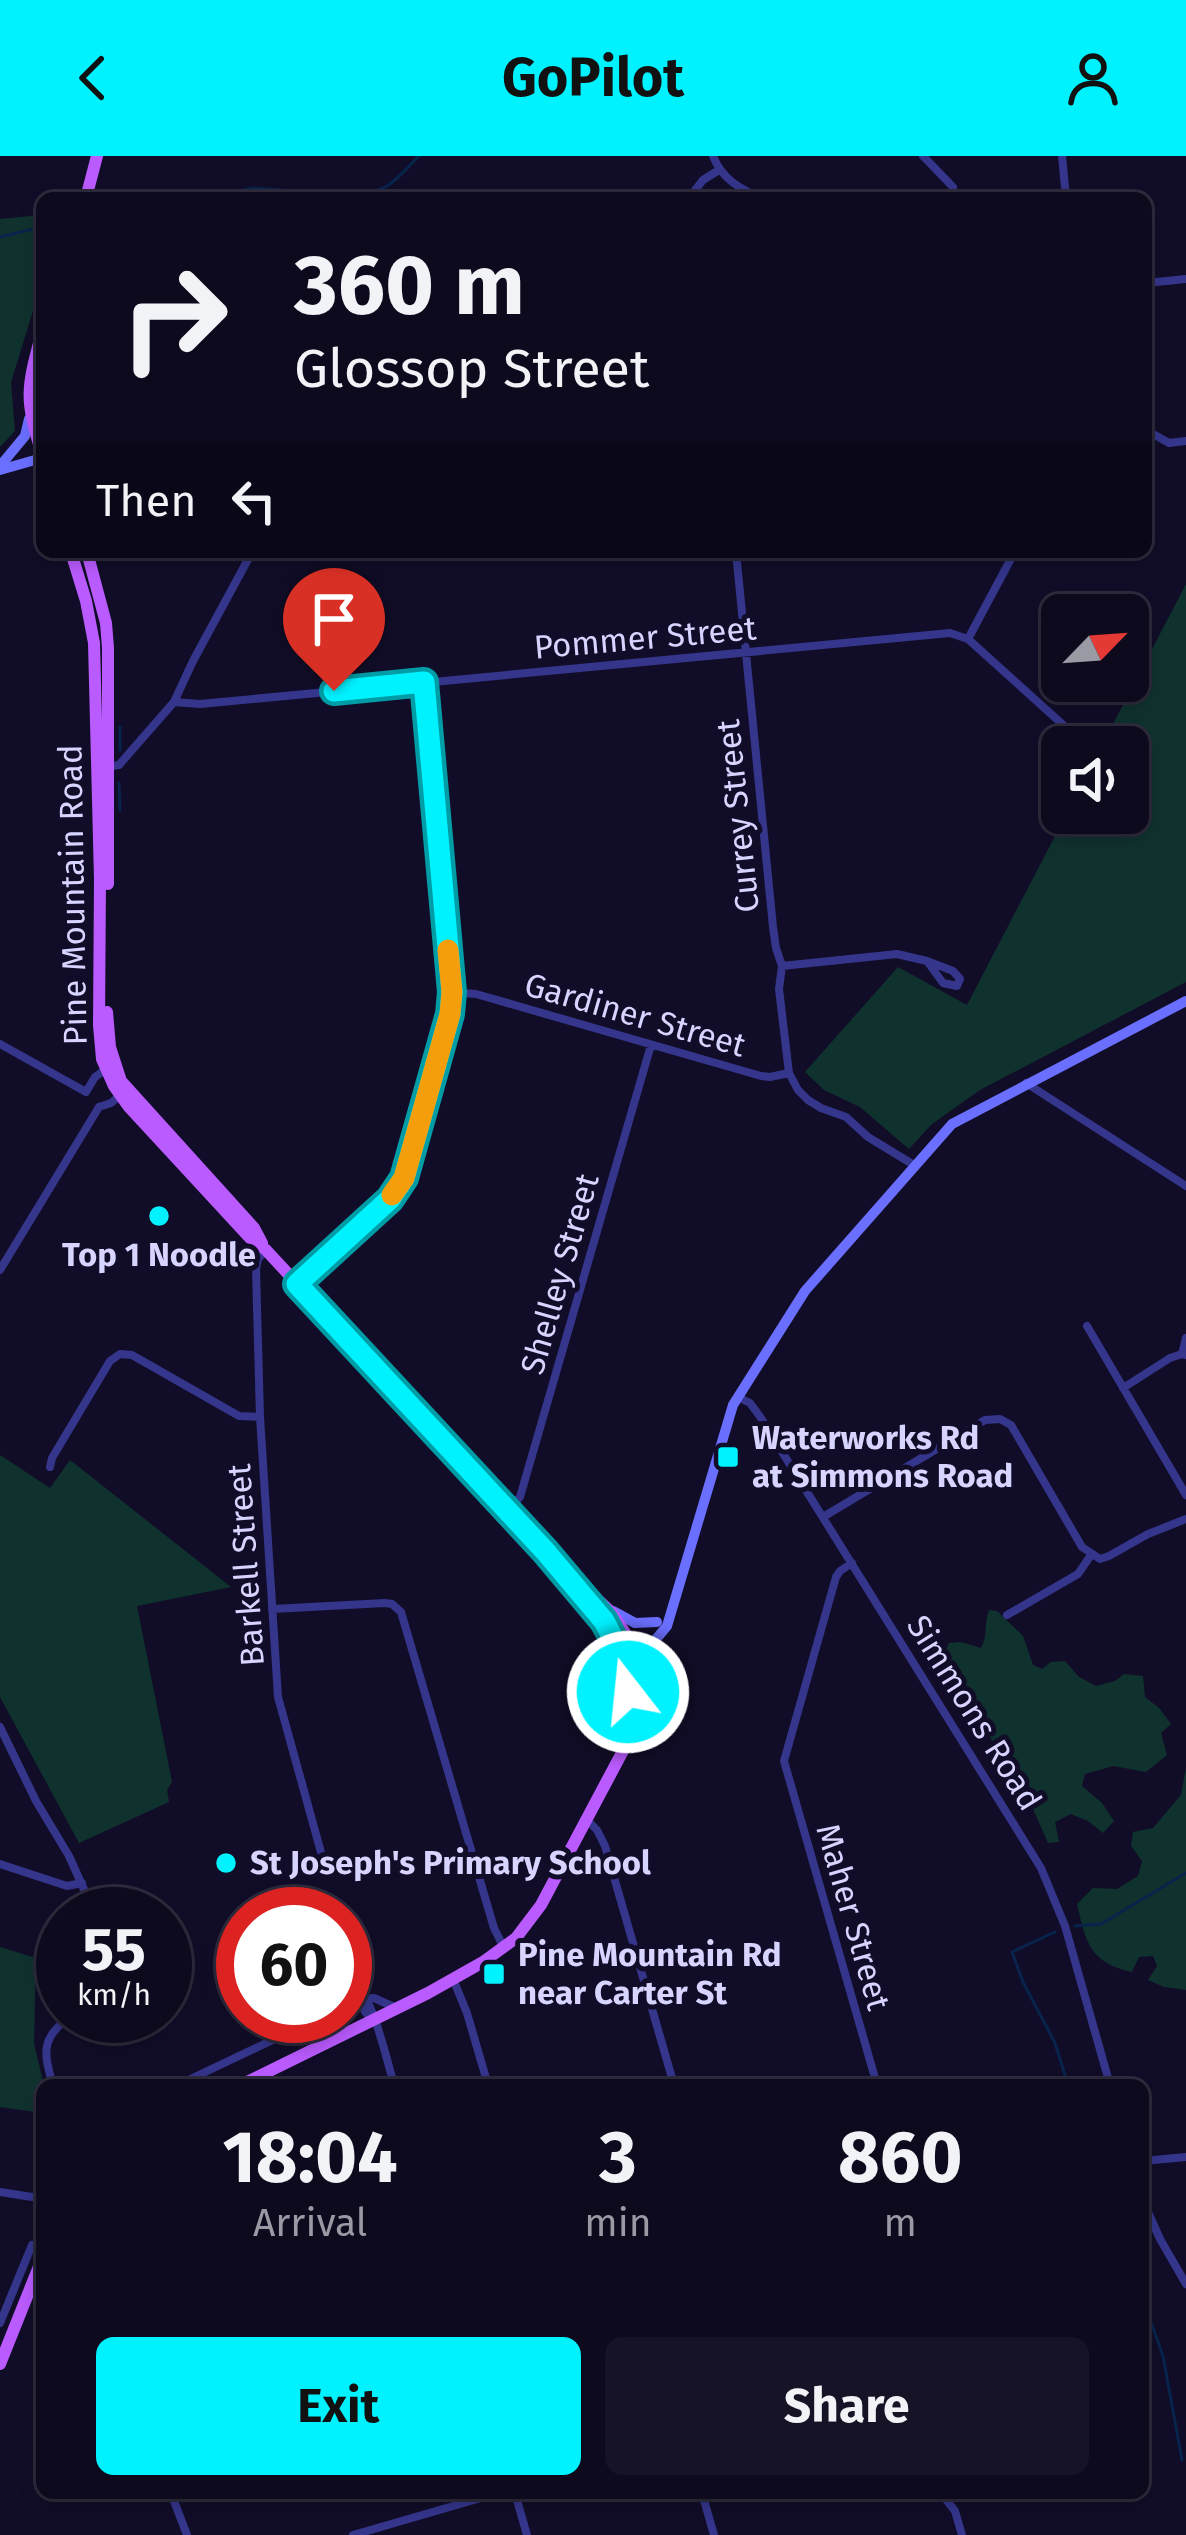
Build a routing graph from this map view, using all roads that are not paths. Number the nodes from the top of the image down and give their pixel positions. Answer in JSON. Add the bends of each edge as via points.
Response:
{"nodes":[{"id":1,"x":92,"y":156,"type":"edge"},
{"id":2,"x":713,"y":156,"type":"edge"},
{"id":3,"x":923,"y":156,"type":"edge"},
{"id":4,"x":1062,"y":156,"type":"edge"},
{"id":5,"x":719,"y":170,"type":"junction"},
{"id":6,"x":953,"y":187,"type":"dead end"},
{"id":7,"x":85,"y":192,"type":"edge"},
{"id":8,"x":693,"y":192,"type":"edge"},
{"id":9,"x":747,"y":192,"type":"edge"},
{"id":10,"x":1065,"y":192,"type":"edge"},
{"id":11,"x":1186,"y":279,"type":"edge"},
{"id":12,"x":1152,"y":282,"type":"edge"},
{"id":13,"x":36,"y":356,"type":"edge"},
{"id":14,"x":28,"y":406,"type":"junction"},
{"id":15,"x":1152,"y":433,"type":"edge"},
{"id":16,"x":36,"y":435,"type":"edge"},
{"id":17,"x":1186,"y":441,"type":"edge"},
{"id":18,"x":36,"y":458,"type":"edge"},
{"id":19,"x":0,"y":468,"type":"edge"},
{"id":20,"x":73,"y":558,"type":"edge"},
{"id":21,"x":89,"y":558,"type":"edge"},
{"id":22,"x":249,"y":558,"type":"edge"},
{"id":23,"x":737,"y":558,"type":"edge"},
{"id":24,"x":1011,"y":558,"type":"edge"},
{"id":25,"x":968,"y":639,"type":"junction"},
{"id":26,"x":746,"y":653,"type":"junction"},
{"id":27,"x":424,"y":682,"type":"junction"},
{"id":28,"x":174,"y":702,"type":"junction"},
{"id":29,"x":1065,"y":726,"type":"edge"},
{"id":30,"x":103,"y":767,"type":"junction"},
{"id":31,"x":927,"y":961,"type":"dead end"},
{"id":32,"x":782,"y":966,"type":"junction"},
{"id":33,"x":452,"y":992,"type":"junction"},
{"id":34,"x":1186,"y":1001,"type":"edge"},
{"id":35,"x":0,"y":1044,"type":"edge"},
{"id":36,"x":650,"y":1045,"type":"junction"},
{"id":37,"x":110,"y":1067,"type":"junction"},
{"id":38,"x":788,"y":1072,"type":"junction"},
{"id":39,"x":1026,"y":1083,"type":"junction"},
{"id":40,"x":86,"y":1092,"type":"junction"},
{"id":41,"x":122,"y":1099,"type":"junction"},
{"id":42,"x":99,"y":1107,"type":"junction"},
{"id":43,"x":914,"y":1165,"type":"junction"},
{"id":44,"x":1186,"y":1186,"type":"edge"},
{"id":45,"x":266,"y":1250,"type":"junction"},
{"id":46,"x":0,"y":1270,"type":"edge"},
{"id":47,"x":297,"y":1284,"type":"junction"},
{"id":48,"x":1087,"y":1326,"type":"dead end"},
{"id":49,"x":1186,"y":1337,"type":"edge"},
{"id":50,"x":1184,"y":1354,"type":"edge"},
{"id":51,"x":1124,"y":1388,"type":"junction"},
{"id":52,"x":737,"y":1397,"type":"junction"},
{"id":53,"x":260,"y":1417,"type":"junction"},
{"id":54,"x":50,"y":1467,"type":"dead end"},
{"id":55,"x":1186,"y":1495,"type":"edge"},
{"id":56,"x":507,"y":1511,"type":"junction"},
{"id":57,"x":824,"y":1517,"type":"junction"},
{"id":58,"x":1186,"y":1519,"type":"edge"},
{"id":59,"x":545,"y":1551,"type":"junction"},
{"id":60,"x":1091,"y":1556,"type":"junction"},
{"id":61,"x":852,"y":1563,"type":"junction"},
{"id":62,"x":673,"y":1604,"type":"junction"},
{"id":63,"x":605,"y":1605,"type":"junction"},
{"id":64,"x":272,"y":1609,"type":"junction"},
{"id":65,"x":1007,"y":1615,"type":"dead end"},
{"id":66,"x":657,"y":1622,"type":"junction"},
{"id":67,"x":627,"y":1651,"type":"junction"},
{"id":68,"x":0,"y":1727,"type":"edge"},
{"id":69,"x":586,"y":1819,"type":"junction"},
{"id":70,"x":0,"y":1864,"type":"edge"},
{"id":71,"x":327,"y":1874,"type":"dead end"},
{"id":72,"x":82,"y":1883,"type":"junction"},
{"id":73,"x":84,"y":1887,"type":"edge"},
{"id":74,"x":504,"y":1948,"type":"junction"},
{"id":75,"x":453,"y":1979,"type":"junction"},
{"id":76,"x":372,"y":1998,"type":"edge"},
{"id":77,"x":372,"y":2007,"type":"edge"},
{"id":78,"x":397,"y":2008,"type":"junction"},
{"id":79,"x":374,"y":2020,"type":"junction"},
{"id":80,"x":47,"y":2043,"type":"edge"},
{"id":81,"x":266,"y":2043,"type":"edge"},
{"id":82,"x":52,"y":2079,"type":"edge"},
{"id":83,"x":191,"y":2079,"type":"edge"},
{"id":84,"x":253,"y":2079,"type":"edge"},
{"id":85,"x":392,"y":2079,"type":"edge"},
{"id":86,"x":486,"y":2079,"type":"edge"},
{"id":87,"x":672,"y":2079,"type":"edge"},
{"id":88,"x":876,"y":2079,"type":"edge"},
{"id":89,"x":1108,"y":2079,"type":"edge"},
{"id":90,"x":1186,"y":2157,"type":"edge"},
{"id":91,"x":1149,"y":2160,"type":"edge"},
{"id":92,"x":0,"y":2192,"type":"edge"},
{"id":93,"x":36,"y":2198,"type":"edge"},
{"id":94,"x":1149,"y":2215,"type":"edge"},
{"id":95,"x":32,"y":2245,"type":"dead end"},
{"id":96,"x":36,"y":2274,"type":"edge"},
{"id":97,"x":1186,"y":2284,"type":"edge"},
{"id":98,"x":0,"y":2323,"type":"edge"},
{"id":99,"x":0,"y":2364,"type":"edge"},
{"id":100,"x":174,"y":2499,"type":"edge"},
{"id":101,"x":477,"y":2499,"type":"edge"},
{"id":102,"x":516,"y":2499,"type":"edge"},
{"id":103,"x":704,"y":2499,"type":"edge"},
{"id":104,"x":945,"y":2499,"type":"edge"},
{"id":105,"x":187,"y":2535,"type":"edge"},
{"id":106,"x":353,"y":2535,"type":"edge"},
{"id":107,"x":527,"y":2535,"type":"edge"},
{"id":108,"x":714,"y":2535,"type":"edge"},
{"id":109,"x":962,"y":2535,"type":"edge"}],
"edges":[{"from":1,"to":7,"type":"main road"},
{"from":2,"to":5,"type":"street"},
{"from":3,"to":6,"type":"street"},
{"from":4,"to":10,"type":"street"},
{"from":5,"to":8,"type":"street"},
{"from":5,"to":9,"type":"street"},
{"from":11,"to":12,"type":"street"},
{"from":13,"to":14,"type":"main road"},
{"from":14,"to":16,"type":"main road"},
{"from":14,"to":19,"type":"main road","via":[[25,436]]},
{"from":15,"to":17,"type":"street"},
{"from":18,"to":19,"type":"main road"},
{"from":20,"to":30,"type":"main road","name":"Pine Mountain Road","via":[[94,643]]},
{"from":21,"to":30,"type":"main road","name":"Pine Mountain Road","via":[[106,623]]},
{"from":22,"to":28,"type":"street"},
{"from":23,"to":26,"type":"street","name":"Currey Street"},
{"from":24,"to":25,"type":"street"},
{"from":25,"to":26,"type":"street","name":"Pommer Street","via":[[950,633]]},
{"from":25,"to":29,"type":"street"},
{"from":26,"to":27,"type":"street","name":"Pommer Street"},
{"from":26,"to":32,"type":"street","name":"Currey Street"},
{"from":27,"to":28,"type":"street","name":"Pommer Street"},
{"from":27,"to":33,"type":"street"},
{"from":28,"to":30,"type":"street","via":[[119,765]]},
{"from":30,"to":37,"type":"main road","name":"Pine Mountain Road"},
{"from":31,"to":32,"type":"street","via":[[897,954]]},
{"from":32,"to":38,"type":"street","name":"Currey Street"},
{"from":33,"to":36,"type":"street","name":"Gardiner Street"},
{"from":33,"to":47,"type":"street","via":[[404,1178]]},
{"from":34,"to":39,"type":"main road"},
{"from":35,"to":40,"type":"street"},
{"from":36,"to":38,"type":"street","name":"Gardiner Street","via":[[766,1077]]},
{"from":36,"to":56,"type":"street","name":"Shelley Street","via":[[520,1497]]},
{"from":37,"to":40,"type":"street"},
{"from":37,"to":41,"type":"main road","name":"Pine Mountain Road"},
{"from":38,"to":43,"type":"street","name":"Gardiner Street","via":[[808,1100]]},
{"from":39,"to":43,"type":"main road","via":[[952,1124]]},
{"from":39,"to":44,"type":"street"},
{"from":40,"to":42,"type":"street"},
{"from":41,"to":42,"type":"street"},
{"from":41,"to":45,"type":"main road","name":"Pine Mountain Road"},
{"from":42,"to":46,"type":"street"},
{"from":43,"to":52,"type":"main road","via":[[796,1303]]},
{"from":45,"to":47,"type":"main road","name":"Pine Mountain Road"},
{"from":45,"to":53,"type":"street","name":"Barkell Street","via":[[256,1269]]},
{"from":47,"to":56,"type":"main road","name":"Pine Mountain Road"},
{"from":48,"to":51,"type":"street"},
{"from":49,"to":50,"type":"street"},
{"from":50,"to":51,"type":"street"},
{"from":51,"to":55,"type":"street"},
{"from":52,"to":57,"type":"street","name":"Simmons Road","via":[[757,1412]]},
{"from":52,"to":62,"type":"main road"},
{"from":53,"to":54,"type":"street","via":[[238,1416],[120,1354]]},
{"from":53,"to":64,"type":"street","name":"Barkell Street"},
{"from":56,"to":59,"type":"main road","name":"Pine Mountain Road"},
{"from":57,"to":60,"type":"street","via":[[985,1420],[1000,1419]]},
{"from":57,"to":61,"type":"street","name":"Simmons Road"},
{"from":58,"to":60,"type":"street","via":[[1109,1556]]},
{"from":59,"to":63,"type":"main road","name":"Pine Mountain Road"},
{"from":59,"to":67,"type":"main road","name":"Pine Mountain Road"},
{"from":60,"to":65,"type":"street","via":[[1078,1574]]},
{"from":61,"to":88,"type":"street","name":"Maher Street","via":[[836,1577],[784,1761]]},
{"from":61,"to":89,"type":"street","name":"Simmons Road","via":[[1041,1868]]},
{"from":62,"to":66,"type":"main road"},
{"from":62,"to":67,"type":"main road","via":[[664,1631]]},
{"from":63,"to":66,"type":"main road","via":[[633,1623]]},
{"from":63,"to":67,"type":"main road","name":"Pine Mountain Road"},
{"from":64,"to":71,"type":"street","name":"Barkell Street","via":[[280,1712]]},
{"from":64,"to":74,"type":"street","via":[[397,1608]]},
{"from":66,"to":67,"type":"main road"},
{"from":67,"to":69,"type":"main road","name":"Pine Mountain Road","via":[[626,1743]]},
{"from":68,"to":72,"type":"street"},
{"from":69,"to":74,"type":"main road","name":"Pine Mountain Road","via":[[541,1905]]},
{"from":69,"to":87,"type":"street","via":[[605,1846]]},
{"from":70,"to":72,"type":"street","via":[[67,1886]]},
{"from":72,"to":73,"type":"street"},
{"from":74,"to":75,"type":"main road","name":"Pine Mountain Road"},
{"from":75,"to":78,"type":"main road","name":"Pine Mountain Road"},
{"from":75,"to":86,"type":"street"},
{"from":76,"to":78,"type":"street"},
{"from":77,"to":79,"type":"street"},
{"from":78,"to":79,"type":"main road","name":"Pine Mountain Road"},
{"from":79,"to":84,"type":"main road","name":"Pine Mountain Road"},
{"from":79,"to":85,"type":"street"},
{"from":80,"to":82,"type":"street"},
{"from":81,"to":83,"type":"street"},
{"from":90,"to":91,"type":"street"},
{"from":92,"to":93,"type":"street"},
{"from":94,"to":97,"type":"street"},
{"from":95,"to":98,"type":"street"},
{"from":96,"to":99,"type":"main road"},
{"from":100,"to":105,"type":"street"},
{"from":101,"to":106,"type":"street"},
{"from":102,"to":107,"type":"street"},
{"from":103,"to":108,"type":"street"},
{"from":104,"to":109,"type":"street"}]}
